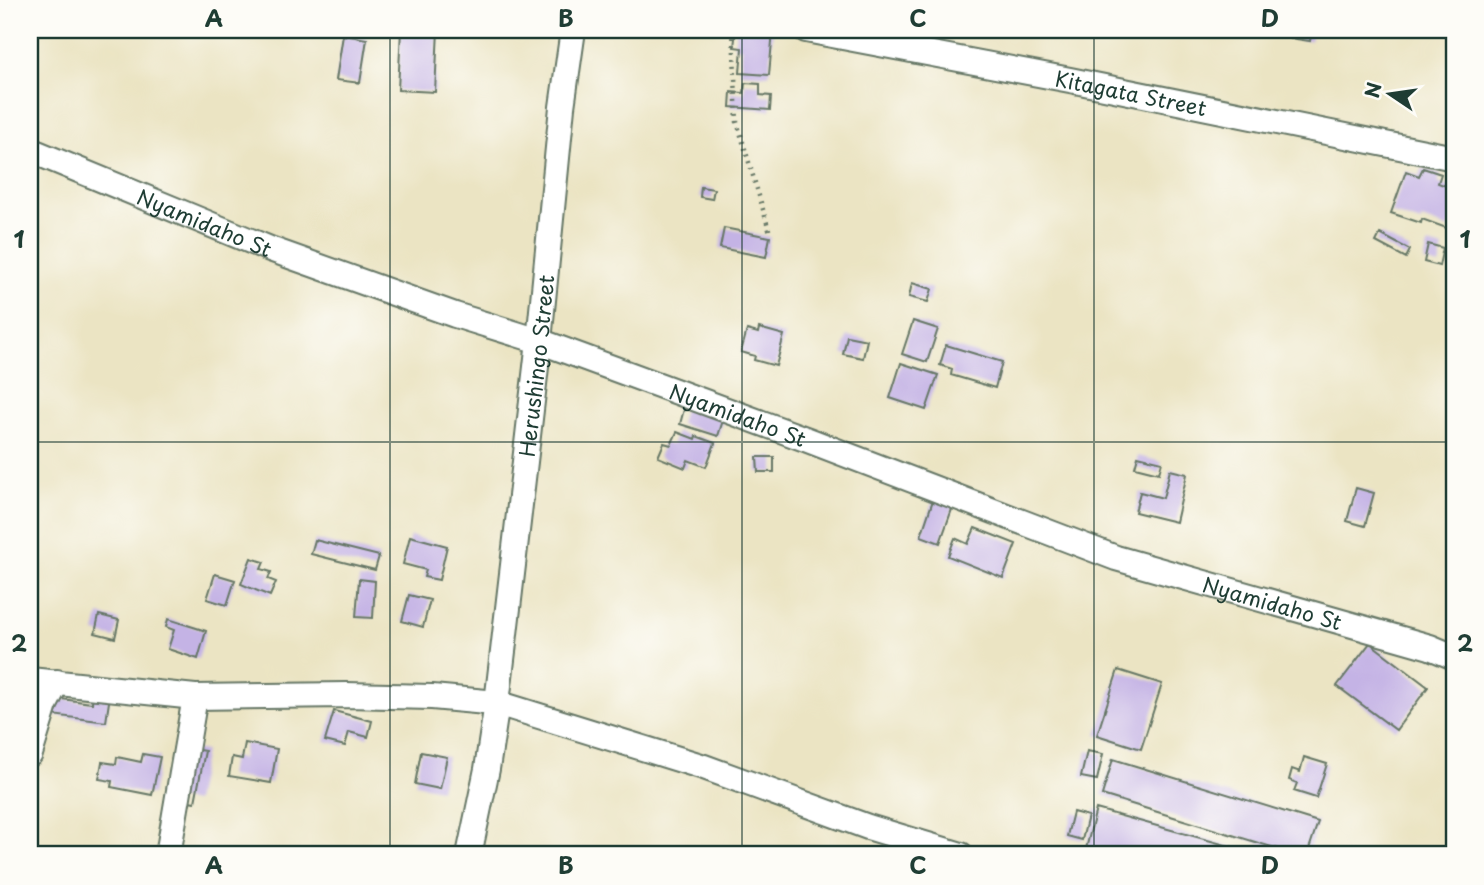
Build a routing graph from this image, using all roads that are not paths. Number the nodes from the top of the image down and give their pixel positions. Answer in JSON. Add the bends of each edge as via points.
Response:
{"nodes":[{"id":1,"x":573,"y":30,"type":"edge"},
{"id":2,"x":806,"y":30,"type":"edge"},
{"id":3,"x":30,"y":150,"type":"edge"},
{"id":4,"x":1454,"y":158,"type":"edge"},
{"id":5,"x":539,"y":341,"type":"junction"},
{"id":6,"x":1454,"y":657,"type":"edge"},
{"id":7,"x":40,"y":679,"type":"edge"},
{"id":8,"x":195,"y":697,"type":"junction"},
{"id":9,"x":497,"y":703,"type":"junction"},
{"id":10,"x":30,"y":754,"type":"edge"},
{"id":11,"x":168,"y":855,"type":"edge"},
{"id":12,"x":469,"y":855,"type":"edge"},
{"id":13,"x":961,"y":855,"type":"edge"}],
"edges":[{"from":1,"to":5,"type":"street","name":"Herushingo Street"},
{"from":2,"to":4,"type":"street","name":"Kitagata Street"},
{"from":3,"to":5,"type":"street","name":"Nyamidaho St","via":[[270,249]]},
{"from":5,"to":6,"type":"street","name":"Nyamidaho St","via":[[1116,558]]},
{"from":5,"to":9,"type":"street","name":"Herushingo Street"},
{"from":7,"to":8,"type":"street"},
{"from":7,"to":10,"type":"street","via":[[45,705]]},
{"from":8,"to":9,"type":"street","via":[[346,695]]},
{"from":8,"to":11,"type":"street"},
{"from":9,"to":12,"type":"street","name":"Herushingo Street"},
{"from":9,"to":13,"type":"street"}]}
